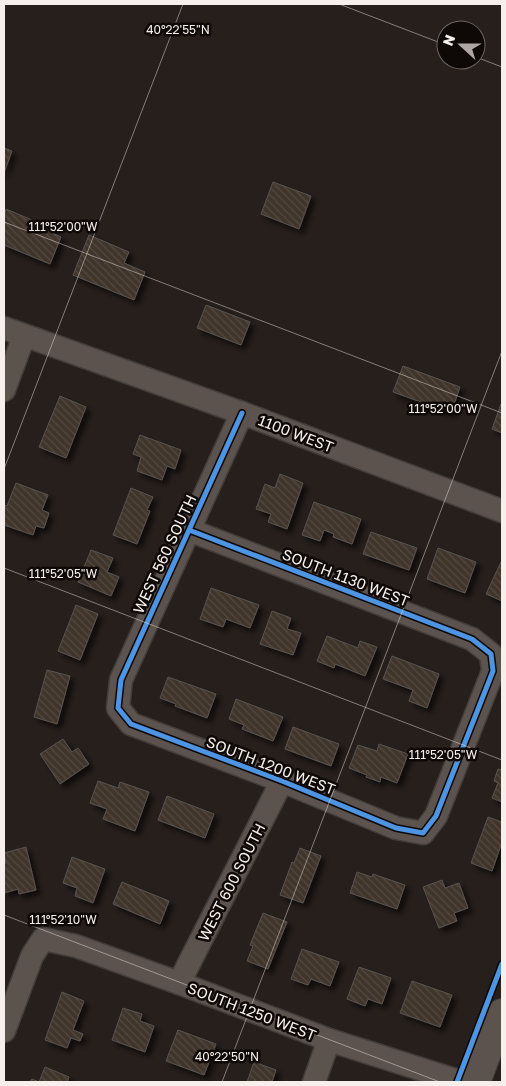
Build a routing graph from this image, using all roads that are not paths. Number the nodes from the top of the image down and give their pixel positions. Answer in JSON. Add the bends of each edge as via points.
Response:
{"nodes":[{"id":1,"x":14,"y":332,"type":"edge"},
{"id":2,"x":4,"y":390,"type":"edge"},
{"id":3,"x":242,"y":412,"type":"junction"},
{"id":4,"x":502,"y":511,"type":"edge"},
{"id":5,"x":189,"y":530,"type":"junction"},
{"id":6,"x":118,"y":708,"type":"joint"},
{"id":7,"x":282,"y":782,"type":"junction"},
{"id":8,"x":423,"y":833,"type":"joint"},
{"id":9,"x":179,"y":983,"type":"junction"},
{"id":10,"x":502,"y":1013,"type":"edge"},
{"id":11,"x":4,"y":1031,"type":"edge"},
{"id":12,"x":329,"y":1040,"type":"junction"},
{"id":13,"x":314,"y":1082,"type":"edge"},
{"id":14,"x":461,"y":1082,"type":"edge"},
{"id":15,"x":476,"y":1082,"type":"edge"}],
"edges":[{"from":1,"to":2,"type":"street"},
{"from":1,"to":3,"type":"street","name":"1100 WEST"},
{"from":3,"to":4,"type":"street","name":"1100 WEST"},
{"from":3,"to":5,"type":"street","name":"WEST 560 SOUTH"},
{"from":5,"to":6,"type":"street","name":"WEST 560 SOUTH","via":[[121,680]]},
{"from":5,"to":8,"type":"street","name":"SOUTH 1130 WEST","via":[[472,639],[491,654],[493,671],[436,816]]},
{"from":6,"to":7,"type":"street","name":"SOUTH 1200 WEST","via":[[131,724]]},
{"from":7,"to":8,"type":"street","name":"SOUTH 1200 WEST","via":[[396,828]]},
{"from":7,"to":9,"type":"street","name":"WEST 600 SOUTH"},
{"from":9,"to":11,"type":"street","name":"SOUTH 1250 WEST","via":[[76,946],[43,939],[32,956]]},
{"from":9,"to":12,"type":"street","name":"SOUTH 1250 WEST"},
{"from":10,"to":15,"type":"street"},
{"from":12,"to":13,"type":"street"},
{"from":12,"to":14,"type":"street","name":"SOUTH 1250 WEST"}]}
